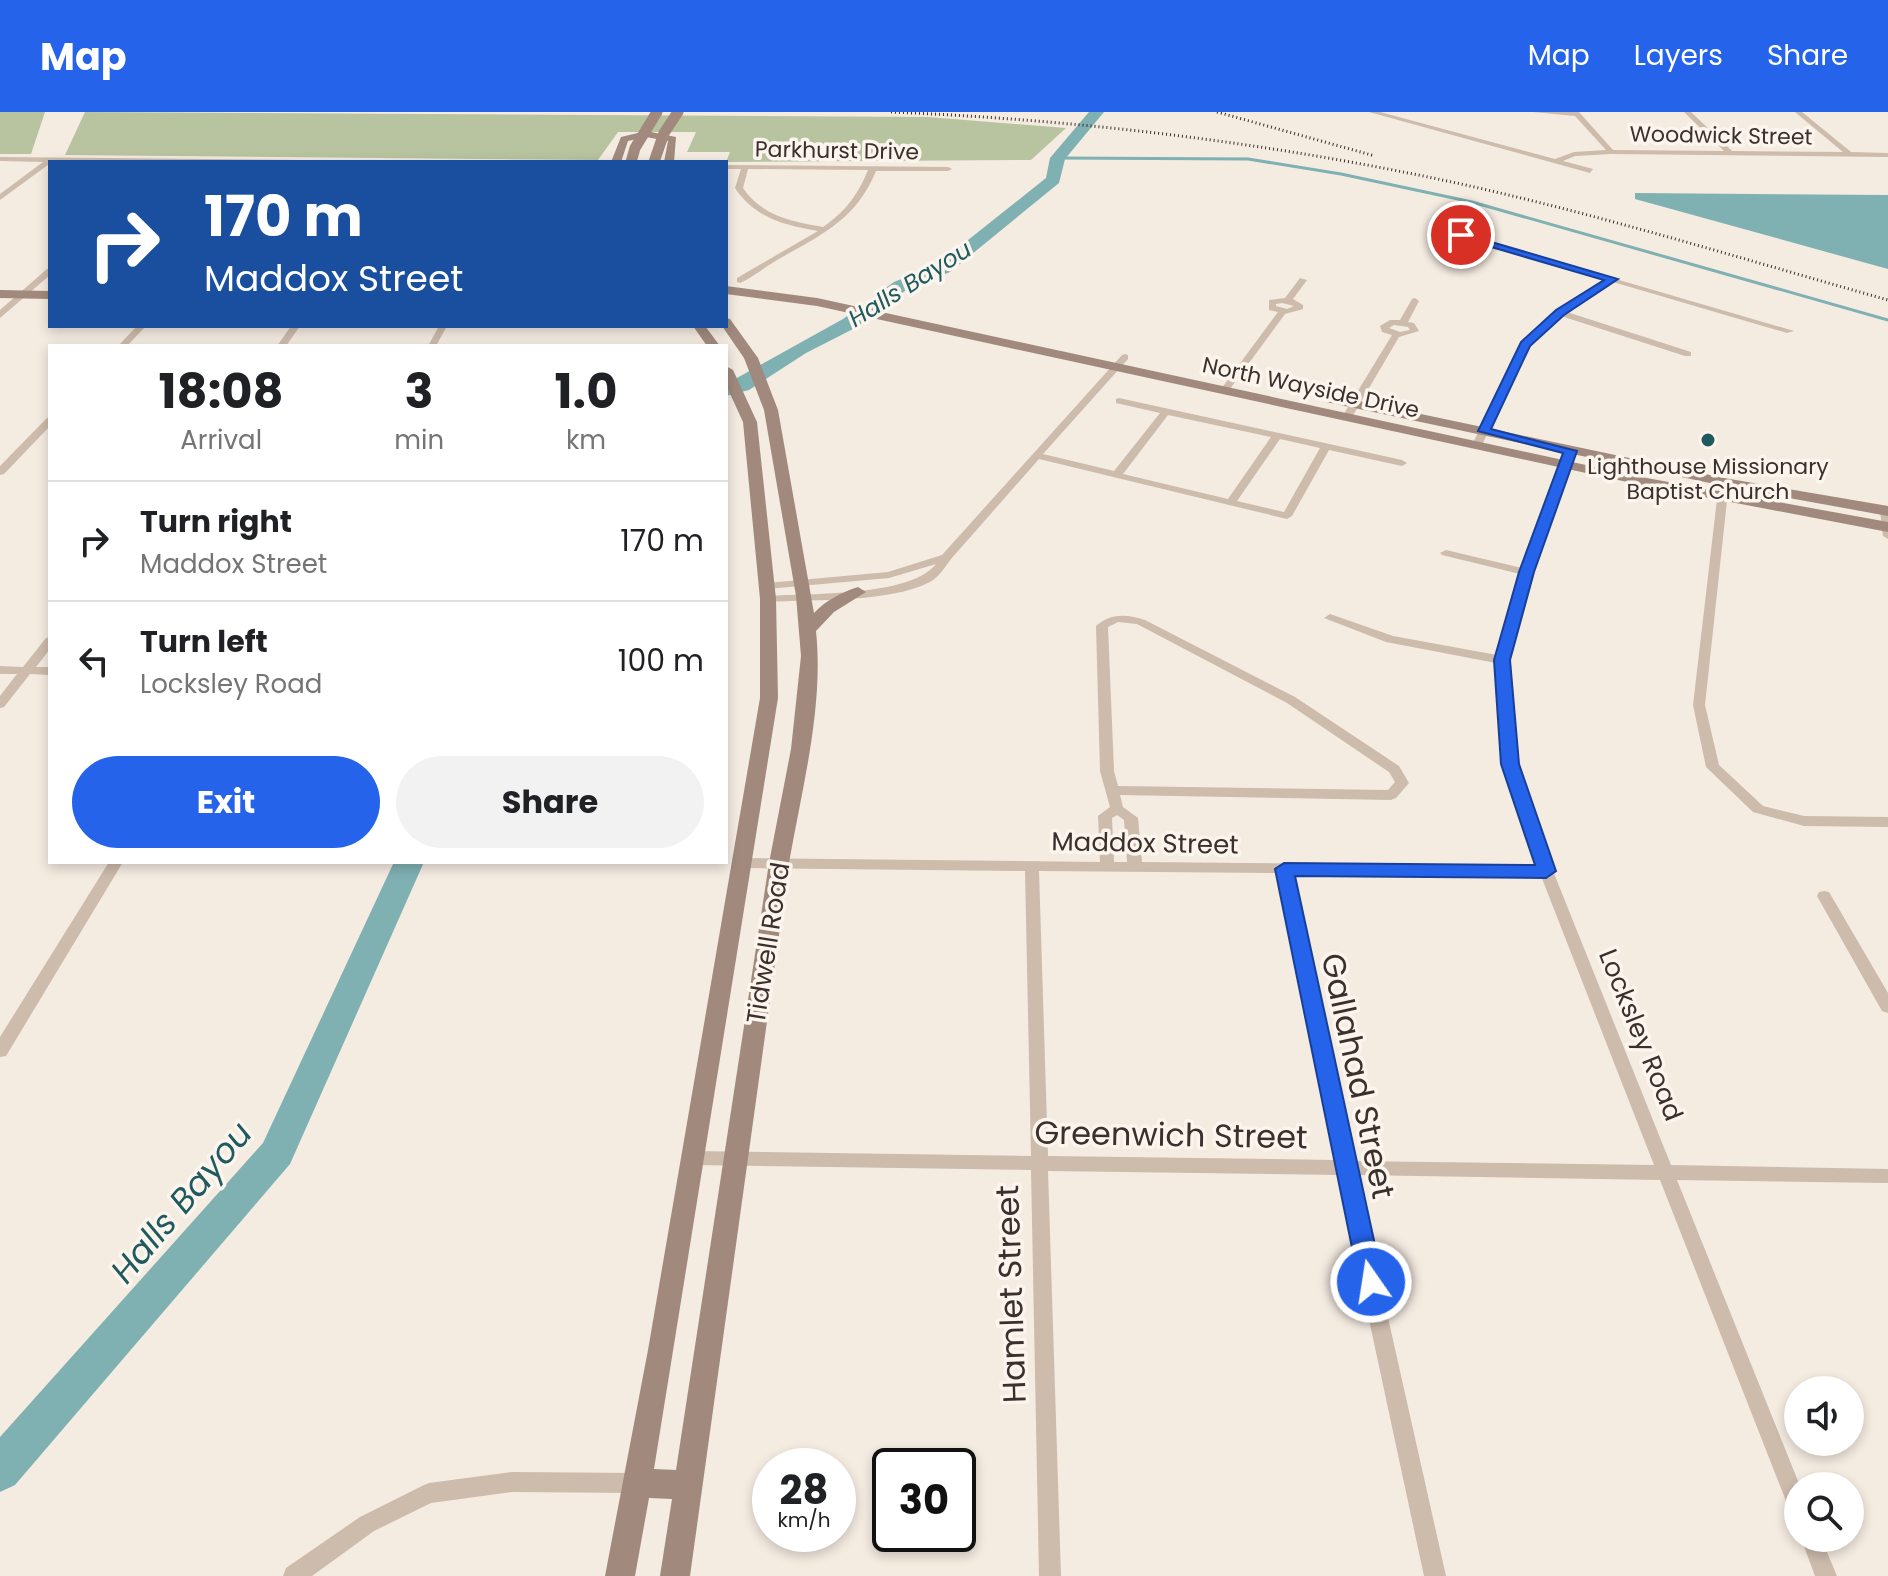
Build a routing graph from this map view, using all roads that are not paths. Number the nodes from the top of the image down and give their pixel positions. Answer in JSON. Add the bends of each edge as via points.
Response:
{"nodes":[{"id":1,"x":657,"y":112,"type":"edge"},
{"id":2,"x":678,"y":112,"type":"edge"},
{"id":3,"x":1372,"y":112,"type":"edge"},
{"id":4,"x":1536,"y":112,"type":"edge"},
{"id":5,"x":1687,"y":112,"type":"edge"},
{"id":6,"x":1798,"y":112,"type":"edge"},
{"id":7,"x":1576,"y":113,"type":"edge"},
{"id":8,"x":1611,"y":152,"type":"junction"},
{"id":9,"x":1731,"y":154,"type":"junction"},
{"id":10,"x":1850,"y":155,"type":"junction"},
{"id":11,"x":1888,"y":155,"type":"edge"},
{"id":12,"x":0,"y":159,"type":"edge"},
{"id":13,"x":50,"y":160,"type":"edge"},
{"id":14,"x":617,"y":160,"type":"edge"},
{"id":15,"x":632,"y":160,"type":"edge"},
{"id":16,"x":655,"y":160,"type":"edge"},
{"id":17,"x":669,"y":160,"type":"edge"},
{"id":18,"x":48,"y":162,"type":"edge"},
{"id":19,"x":1555,"y":162,"type":"junction"},
{"id":20,"x":728,"y":167,"type":"edge"},
{"id":21,"x":745,"y":167,"type":"junction"},
{"id":22,"x":873,"y":168,"type":"junction"},
{"id":23,"x":948,"y":169,"type":"dead end"},
{"id":24,"x":1590,"y":171,"type":"dead end"},
{"id":25,"x":0,"y":198,"type":"edge"},
{"id":26,"x":825,"y":230,"type":"junction"},
{"id":27,"x":1461,"y":235,"type":"dead end"},
{"id":28,"x":48,"y":273,"type":"edge"},
{"id":29,"x":728,"y":279,"type":"edge"},
{"id":30,"x":1612,"y":279,"type":"junction"},
{"id":31,"x":740,"y":280,"type":"junction"},
{"id":32,"x":1303,"y":280,"type":"dead end"},
{"id":33,"x":0,"y":284,"type":"edge"},
{"id":34,"x":35,"y":284,"type":"junction"},
{"id":35,"x":48,"y":284,"type":"edge"},
{"id":36,"x":728,"y":290,"type":"edge"},
{"id":37,"x":0,"y":294,"type":"edge"},
{"id":38,"x":23,"y":294,"type":"junction"},
{"id":39,"x":48,"y":295,"type":"edge"},
{"id":40,"x":1415,"y":301,"type":"dead end"},
{"id":41,"x":1560,"y":313,"type":"junction"},
{"id":42,"x":0,"y":315,"type":"edge"},
{"id":43,"x":1403,"y":322,"type":"junction"},
{"id":44,"x":728,"y":325,"type":"edge"},
{"id":45,"x":140,"y":328,"type":"edge"},
{"id":46,"x":1790,"y":331,"type":"dead end"},
{"id":47,"x":1396,"y":335,"type":"junction"},
{"id":48,"x":124,"y":344,"type":"edge"},
{"id":49,"x":1688,"y":354,"type":"dead end"},
{"id":50,"x":1120,"y":362,"type":"junction"},
{"id":51,"x":728,"y":374,"type":"edge"},
{"id":52,"x":1229,"y":385,"type":"junction"},
{"id":53,"x":1119,"y":401,"type":"dead end"},
{"id":54,"x":1351,"y":410,"type":"junction"},
{"id":55,"x":1166,"y":411,"type":"junction"},
{"id":56,"x":48,"y":422,"type":"edge"},
{"id":57,"x":1277,"y":436,"type":"junction"},
{"id":58,"x":1481,"y":438,"type":"junction"},
{"id":59,"x":1326,"y":446,"type":"junction"},
{"id":60,"x":1037,"y":456,"type":"junction"},
{"id":61,"x":1568,"y":457,"type":"junction"},
{"id":62,"x":1402,"y":463,"type":"dead end"},
{"id":63,"x":0,"y":472,"type":"edge"},
{"id":64,"x":1117,"y":475,"type":"junction"},
{"id":65,"x":1723,"y":489,"type":"junction"},
{"id":66,"x":1231,"y":502,"type":"junction"},
{"id":67,"x":1887,"y":522,"type":"edge"},
{"id":68,"x":1446,"y":553,"type":"dead end"},
{"id":69,"x":946,"y":557,"type":"junction"},
{"id":70,"x":1526,"y":572,"type":"junction"},
{"id":71,"x":804,"y":589,"type":"junction"},
{"id":72,"x":768,"y":592,"type":"junction"},
{"id":73,"x":858,"y":592,"type":"junction"},
{"id":74,"x":1330,"y":618,"type":"dead end"},
{"id":75,"x":807,"y":631,"type":"junction"},
{"id":76,"x":48,"y":643,"type":"edge"},
{"id":77,"x":1502,"y":660,"type":"junction"},
{"id":78,"x":0,"y":670,"type":"edge"},
{"id":79,"x":26,"y":670,"type":"junction"},
{"id":80,"x":48,"y":671,"type":"edge"},
{"id":81,"x":0,"y":704,"type":"edge"},
{"id":82,"x":1113,"y":790,"type":"junction"},
{"id":83,"x":1117,"y":809,"type":"junction"},
{"id":84,"x":1888,"y":822,"type":"edge"},
{"id":85,"x":742,"y":863,"type":"junction"},
{"id":86,"x":779,"y":863,"type":"junction"},
{"id":87,"x":115,"y":864,"type":"edge"},
{"id":88,"x":1032,"y":866,"type":"junction"},
{"id":89,"x":1107,"y":867,"type":"junction"},
{"id":90,"x":1135,"y":867,"type":"junction"},
{"id":91,"x":1284,"y":869,"type":"junction"},
{"id":92,"x":1546,"y":871,"type":"junction"},
{"id":93,"x":1824,"y":896,"type":"dead end"},
{"id":94,"x":1888,"y":1007,"type":"edge"},
{"id":95,"x":0,"y":1051,"type":"edge"},
{"id":96,"x":693,"y":1158,"type":"junction"},
{"id":97,"x":736,"y":1158,"type":"junction"},
{"id":98,"x":1038,"y":1164,"type":"junction"},
{"id":99,"x":1345,"y":1167,"type":"junction"},
{"id":100,"x":1665,"y":1172,"type":"junction"},
{"id":101,"x":1888,"y":1176,"type":"edge"},
{"id":102,"x":1784,"y":1472,"type":"edge"},
{"id":103,"x":636,"y":1483,"type":"junction"},
{"id":104,"x":687,"y":1485,"type":"junction"},
{"id":105,"x":1817,"y":1552,"type":"edge"},
{"id":106,"x":294,"y":1576,"type":"edge"},
{"id":107,"x":620,"y":1576,"type":"edge"},
{"id":108,"x":675,"y":1576,"type":"edge"},
{"id":109,"x":1050,"y":1576,"type":"edge"},
{"id":110,"x":1435,"y":1576,"type":"edge"},
{"id":111,"x":1826,"y":1576,"type":"edge"}],
"edges":[{"from":1,"to":15,"type":"main road","bridge":true},
{"from":2,"to":16,"type":"main road","bridge":true},
{"from":3,"to":19,"type":"street"},
{"from":4,"to":7,"type":"street"},
{"from":5,"to":9,"type":"street"},
{"from":6,"to":10,"type":"street"},
{"from":7,"to":8,"type":"street"},
{"from":8,"to":9,"type":"street","name":"Woodwick Street"},
{"from":8,"to":19,"type":"street","name":"Woodwick Street","via":[[1574,154]]},
{"from":9,"to":10,"type":"street","name":"Woodwick Street"},
{"from":10,"to":11,"type":"street","name":"Woodwick Street"},
{"from":12,"to":13,"type":"street"},
{"from":14,"to":17,"type":"main road","via":[[624,139],[646,134],[673,139]]},
{"from":18,"to":25,"type":"street"},
{"from":19,"to":24,"type":"street"},
{"from":20,"to":21,"type":"street","name":"Parkhurst Drive"},
{"from":21,"to":22,"type":"street","name":"Parkhurst Drive"},
{"from":21,"to":26,"type":"street","via":[[739,188],[758,211]]},
{"from":22,"to":23,"type":"street","name":"Parkhurst Drive"},
{"from":22,"to":26,"type":"street","via":[[858,201]]},
{"from":26,"to":31,"type":"street"},
{"from":27,"to":30,"type":"street"},
{"from":28,"to":34,"type":"street"},
{"from":29,"to":31,"type":"main road","name":"North Wayside Drive"},
{"from":30,"to":41,"type":"street"},
{"from":30,"to":46,"type":"street"},
{"from":31,"to":50,"type":"main road","name":"North Wayside Drive","via":[[929,313]]},
{"from":32,"to":52,"type":"street","via":[[1288,300],[1272,302],[1272,308],[1282,312]]},
{"from":33,"to":34,"type":"main road"},
{"from":34,"to":35,"type":"main road"},
{"from":34,"to":38,"type":"street"},
{"from":36,"to":50,"type":"main road","name":"North Wayside Drive","via":[[817,302]]},
{"from":37,"to":38,"type":"main road"},
{"from":38,"to":39,"type":"main road"},
{"from":38,"to":42,"type":"street"},
{"from":40,"to":43,"type":"street"},
{"from":41,"to":49,"type":"street"},
{"from":41,"to":58,"type":"street","via":[[1525,344]]},
{"from":43,"to":47,"type":"street","via":[[1415,331]]},
{"from":43,"to":47,"type":"street","via":[[1384,326]]},
{"from":44,"to":71,"type":"main road","name":"Tidwell Road","via":[[763,383],[771,410]]},
{"from":45,"to":48,"type":"street"},
{"from":47,"to":54,"type":"street"},
{"from":50,"to":52,"type":"main road","name":"North Wayside Drive"},
{"from":50,"to":60,"type":"street"},
{"from":51,"to":72,"type":"main road","name":"Tidwell Road","via":[[750,422]]},
{"from":52,"to":54,"type":"main road","name":"North Wayside Drive"},
{"from":53,"to":55,"type":"street"},
{"from":54,"to":58,"type":"main road","name":"North Wayside Drive"},
{"from":55,"to":57,"type":"street"},
{"from":55,"to":64,"type":"street"},
{"from":56,"to":63,"type":"street"},
{"from":57,"to":59,"type":"street"},
{"from":57,"to":66,"type":"street"},
{"from":58,"to":61,"type":"main road","name":"North Wayside Drive"},
{"from":59,"to":62,"type":"street"},
{"from":59,"to":66,"type":"street","via":[[1287,516]]},
{"from":60,"to":64,"type":"street"},
{"from":60,"to":69,"type":"street"},
{"from":61,"to":65,"type":"main road","name":"North Wayside Drive"},
{"from":61,"to":70,"type":"street","name":"Locksley Road"},
{"from":64,"to":66,"type":"street"},
{"from":65,"to":67,"type":"main road","name":"North Wayside Drive"},
{"from":65,"to":84,"type":"street","via":[[1699,705],[1713,767],[1758,809],[1804,821]]},
{"from":68,"to":70,"type":"street"},
{"from":69,"to":71,"type":"street","via":[[889,575]]},
{"from":69,"to":73,"type":"street","via":[[924,580]]},
{"from":70,"to":77,"type":"street","name":"Locksley Road"},
{"from":71,"to":72,"type":"street"},
{"from":71,"to":73,"type":"street"},
{"from":71,"to":75,"type":"main road","name":"Tidwell Road"},
{"from":72,"to":85,"type":"main road","name":"Tidwell Road","via":[[769,698]]},
{"from":73,"to":75,"type":"main road","via":[[828,608]]},
{"from":74,"to":77,"type":"street","via":[[1390,639]]},
{"from":75,"to":86,"type":"main road","name":"Tidwell Road","via":[[810,656],[800,749]]},
{"from":76,"to":79,"type":"street"},
{"from":77,"to":92,"type":"street","name":"Locksley Road","via":[[1510,764]]},
{"from":78,"to":79,"type":"street"},
{"from":79,"to":80,"type":"street"},
{"from":79,"to":81,"type":"street"},
{"from":82,"to":82,"type":"street","via":[[1107,771],[1102,626],[1126,617],[1291,700],[1394,769],[1402,783],[1391,795]]},
{"from":82,"to":83,"type":"street"},
{"from":83,"to":89,"type":"street","via":[[1105,816]]},
{"from":83,"to":90,"type":"street","via":[[1131,818]]},
{"from":85,"to":86,"type":"street","name":"Maddox Street"},
{"from":85,"to":96,"type":"main road","name":"Tidwell Road"},
{"from":86,"to":88,"type":"street","name":"Maddox Street"},
{"from":86,"to":97,"type":"main road","name":"Tidwell Road"},
{"from":87,"to":95,"type":"street"},
{"from":88,"to":89,"type":"street","name":"Maddox Street"},
{"from":88,"to":98,"type":"street","name":"Hamlet Street"},
{"from":89,"to":90,"type":"street","name":"Maddox Street"},
{"from":90,"to":91,"type":"street","name":"Maddox Street"},
{"from":91,"to":92,"type":"street","name":"Maddox Street"},
{"from":91,"to":99,"type":"street","name":"Gallahad Street"},
{"from":92,"to":100,"type":"street","name":"Locksley Road"},
{"from":93,"to":94,"type":"street"},
{"from":96,"to":97,"type":"street","name":"Greenwich Street"},
{"from":96,"to":103,"type":"main road","name":"Tidwell Road"},
{"from":97,"to":98,"type":"street","name":"Greenwich Street"},
{"from":97,"to":104,"type":"main road","name":"Tidwell Road"},
{"from":98,"to":99,"type":"street","name":"Greenwich Street"},
{"from":98,"to":109,"type":"street","name":"Hamlet Street"},
{"from":99,"to":100,"type":"street","name":"Greenwich Street"},
{"from":99,"to":110,"type":"street","name":"Gallahad Street"},
{"from":100,"to":101,"type":"street","name":"Greenwich Street"},
{"from":100,"to":102,"type":"street","name":"Locksley Road"},
{"from":103,"to":104,"type":"main road"},
{"from":103,"to":106,"type":"street","via":[[523,1481],[429,1493],[367,1524]]},
{"from":103,"to":107,"type":"main road","name":"Tidwell Road"},
{"from":104,"to":108,"type":"main road","name":"Tidwell Road"},
{"from":105,"to":111,"type":"street"}]}
